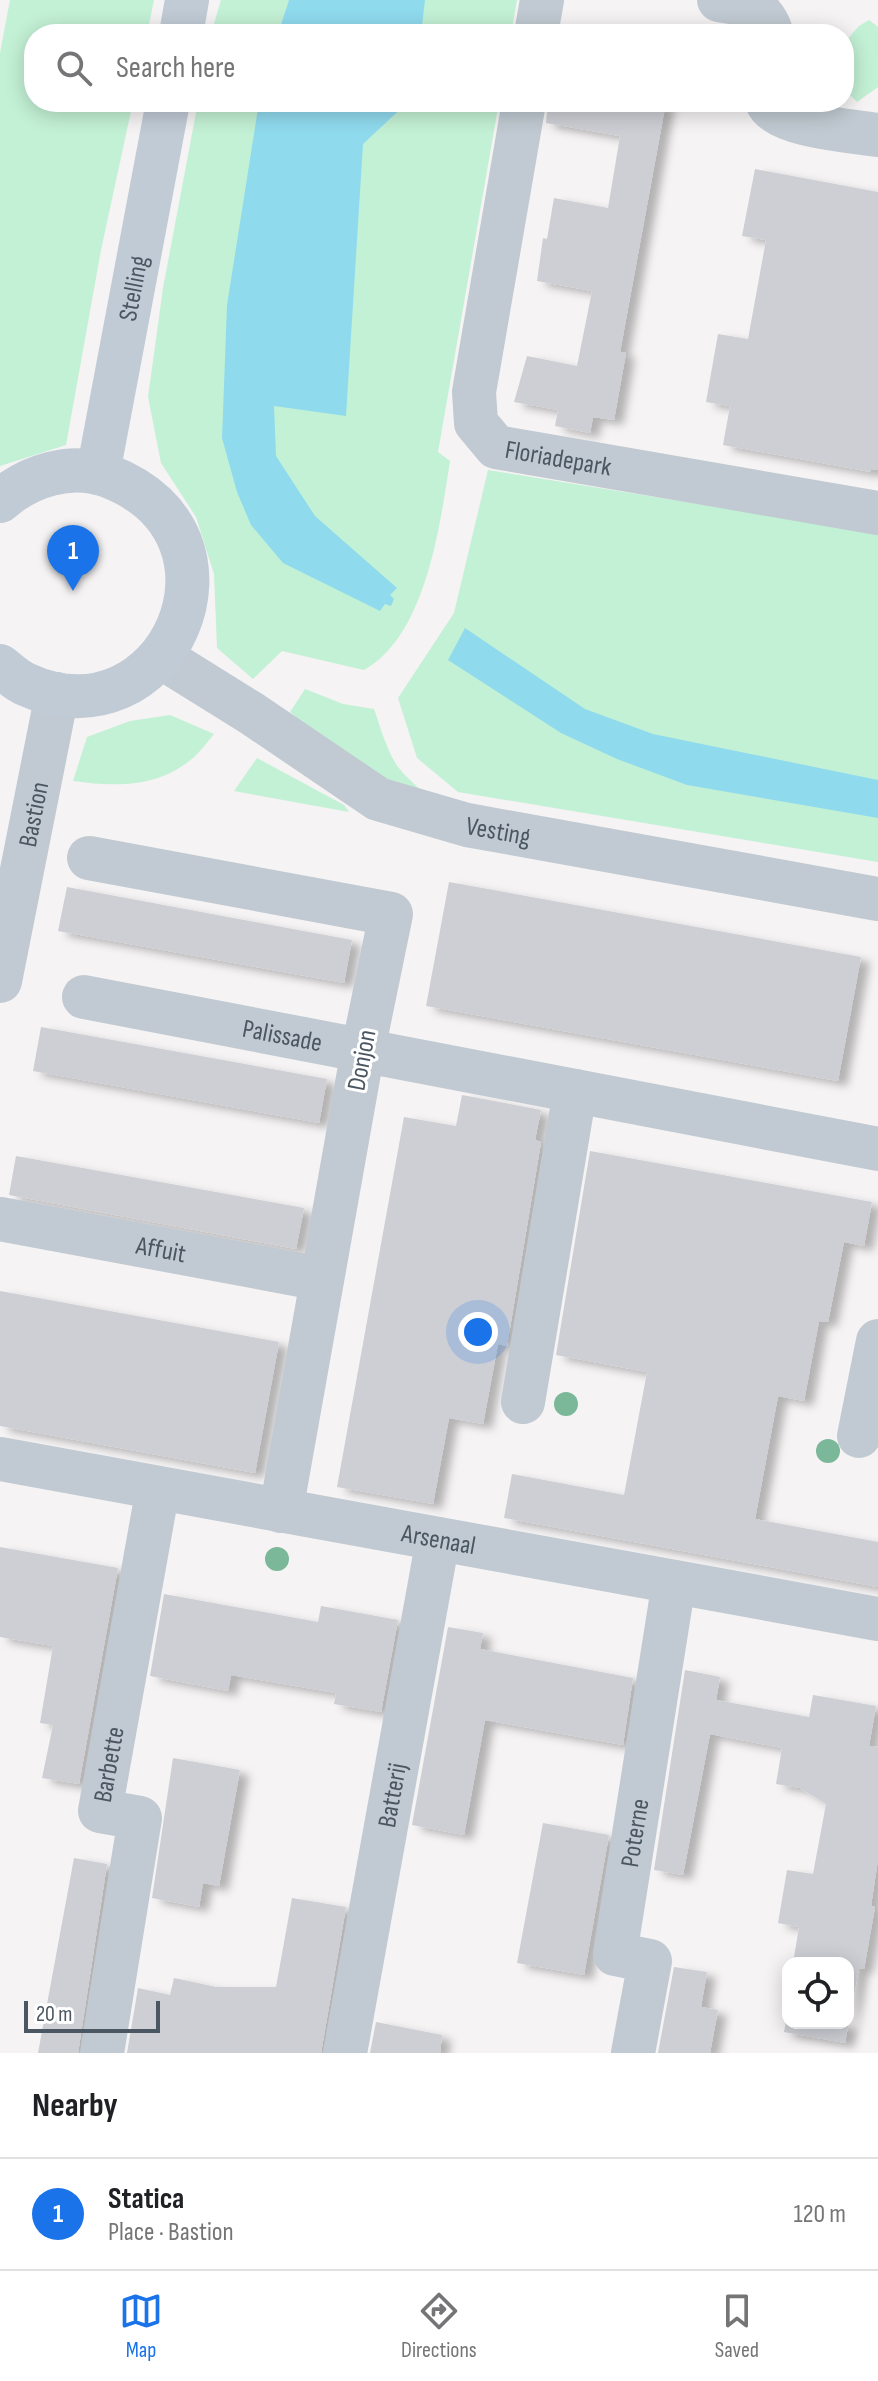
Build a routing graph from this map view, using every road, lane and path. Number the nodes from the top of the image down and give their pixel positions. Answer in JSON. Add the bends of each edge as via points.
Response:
{"nodes":[{"id":1,"x":187,"y":0,"type":"edge"},
{"id":2,"x":542,"y":0,"type":"edge"},
{"id":3,"x":719,"y":0,"type":"edge"},
{"id":4,"x":183,"y":24,"type":"edge"},
{"id":5,"x":538,"y":24,"type":"edge"},
{"id":6,"x":769,"y":24,"type":"edge"},
{"id":7,"x":166,"y":112,"type":"edge"},
{"id":8,"x":522,"y":112,"type":"edge"},
{"id":9,"x":774,"y":112,"type":"edge"},
{"id":10,"x":878,"y":135,"type":"edge"},
{"id":11,"x":98,"y":473,"type":"junction"},
{"id":12,"x":0,"y":501,"type":"edge"},
{"id":13,"x":878,"y":513,"type":"edge"},
{"id":14,"x":161,"y":657,"type":"junction"},
{"id":15,"x":0,"y":666,"type":"edge"},
{"id":16,"x":57,"y":694,"type":"junction"},
{"id":17,"x":89,"y":858,"type":"dead end"},
{"id":18,"x":878,"y":899,"type":"edge"},
{"id":19,"x":0,"y":981,"type":"edge"},
{"id":20,"x":84,"y":997,"type":"dead end"},
{"id":21,"x":363,"y":1050,"type":"junction"},
{"id":22,"x":575,"y":1091,"type":"junction"},
{"id":23,"x":878,"y":1149,"type":"edge"},
{"id":24,"x":0,"y":1219,"type":"edge"},
{"id":25,"x":322,"y":1279,"type":"junction"},
{"id":26,"x":878,"y":1341,"type":"edge"},
{"id":27,"x":523,"y":1402,"type":"dead end"},
{"id":28,"x":859,"y":1436,"type":"dead end"},
{"id":29,"x":0,"y":1459,"type":"edge"},
{"id":30,"x":158,"y":1488,"type":"junction"},
{"id":31,"x":281,"y":1511,"type":"junction"},
{"id":32,"x":438,"y":1539,"type":"junction"},
{"id":33,"x":674,"y":1582,"type":"junction"},
{"id":34,"x":878,"y":1619,"type":"edge"},
{"id":35,"x":102,"y":2053,"type":"edge"},
{"id":36,"x":345,"y":2053,"type":"edge"},
{"id":37,"x":633,"y":2053,"type":"edge"}],
"edges":[{"from":1,"to":4,"type":"street"},
{"from":2,"to":5,"type":"street"},
{"from":3,"to":6,"type":"street","via":[[752,6]]},
{"from":7,"to":11,"type":"street","name":"Stelling"},
{"from":8,"to":13,"type":"street","name":"Floriadepark","via":[[474,392],[476,423],[496,447]]},
{"from":9,"to":10,"type":"street"},
{"from":11,"to":12,"type":"street","via":[[39,476]]},
{"from":11,"to":14,"type":"street","via":[[129,484],[156,504],[176,532],[186,563],[187,597],[179,629]]},
{"from":14,"to":16,"type":"street","via":[[131,682],[95,695]]},
{"from":14,"to":18,"type":"street","name":"Vesting","via":[[378,799],[467,825]]},
{"from":15,"to":16,"type":"street","via":[[23,683]]},
{"from":16,"to":19,"type":"street","name":"Bastion"},
{"from":17,"to":21,"type":"street","name":"Donjon","via":[[391,914]]},
{"from":20,"to":21,"type":"street","name":"Palissade"},
{"from":21,"to":22,"type":"street","name":"Palissade"},
{"from":21,"to":25,"type":"street","name":"Donjon"},
{"from":22,"to":23,"type":"street","name":"Palissade"},
{"from":22,"to":27,"type":"street"},
{"from":24,"to":25,"type":"street","name":"Affuit"},
{"from":25,"to":31,"type":"street","name":"Donjon"},
{"from":26,"to":28,"type":"street"},
{"from":29,"to":30,"type":"street","name":"Arsenaal"},
{"from":30,"to":31,"type":"street","name":"Arsenaal"},
{"from":30,"to":35,"type":"street","name":"Barbette","via":[[100,1811],[140,1818]]},
{"from":31,"to":32,"type":"street","name":"Arsenaal"},
{"from":32,"to":33,"type":"street","name":"Arsenaal"},
{"from":32,"to":36,"type":"street","name":"Batterij"},
{"from":33,"to":34,"type":"street","name":"Arsenaal"},
{"from":33,"to":37,"type":"street","name":"Poterne","via":[[615,1954],[650,1961]]}]}
